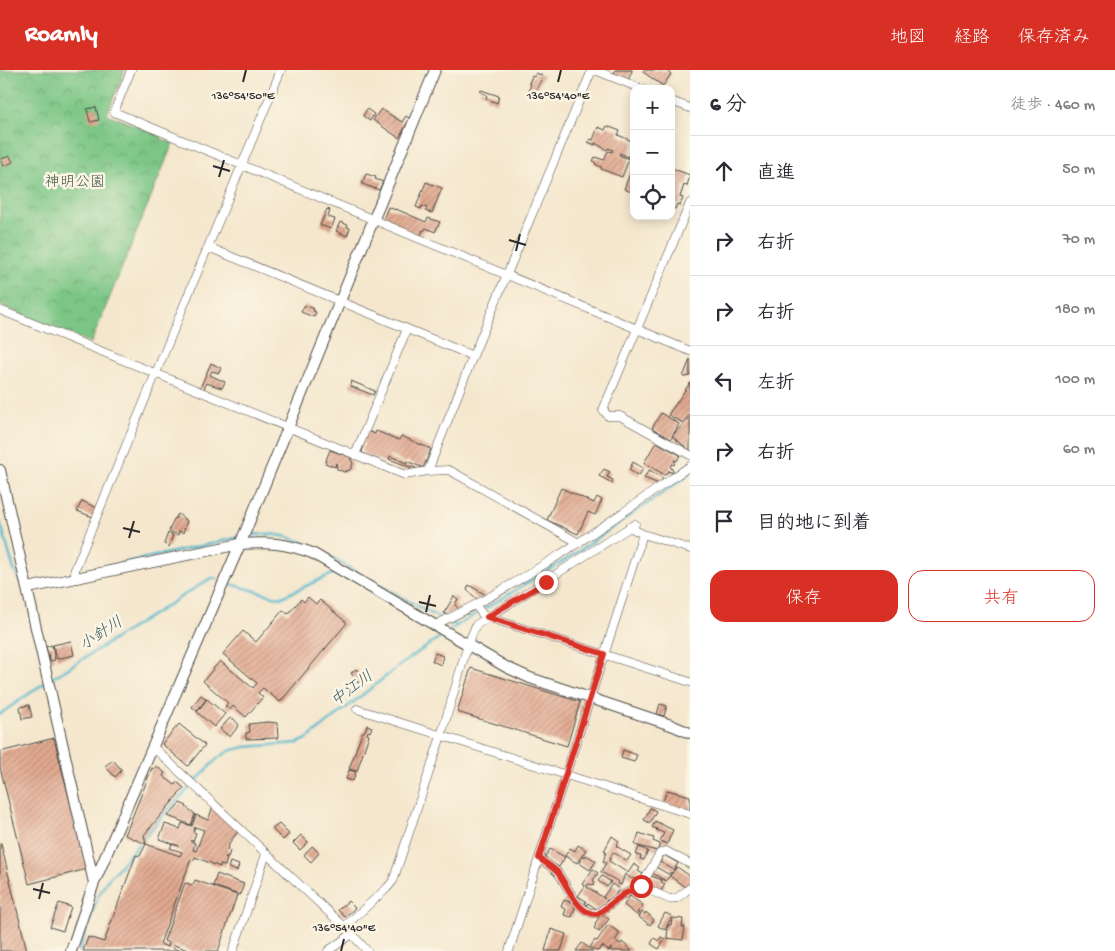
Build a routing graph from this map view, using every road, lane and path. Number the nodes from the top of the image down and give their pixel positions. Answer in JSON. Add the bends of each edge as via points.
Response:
{"nodes":[{"id":1,"x":131,"y":70,"type":"edge"},
{"id":2,"x":281,"y":70,"type":"edge"},
{"id":3,"x":435,"y":70,"type":"edge"},
{"id":4,"x":594,"y":70,"type":"edge"},
{"id":5,"x":632,"y":85,"type":"edge"},
{"id":6,"x":675,"y":102,"type":"edge"},
{"id":7,"x":690,"y":108,"type":"edge"},
{"id":8,"x":241,"y":166,"type":"junction"},
{"id":9,"x":690,"y":203,"type":"edge"},
{"id":10,"x":374,"y":221,"type":"junction"},
{"id":11,"x":208,"y":247,"type":"junction"},
{"id":12,"x":507,"y":275,"type":"junction"},
{"id":13,"x":341,"y":301,"type":"junction"},
{"id":14,"x":0,"y":310,"type":"edge"},
{"id":15,"x":407,"y":329,"type":"junction"},
{"id":16,"x":638,"y":329,"type":"junction"},
{"id":17,"x":690,"y":351,"type":"edge"},
{"id":18,"x":473,"y":356,"type":"junction"},
{"id":19,"x":156,"y":373,"type":"junction"},
{"id":20,"x":288,"y":428,"type":"junction"},
{"id":21,"x":355,"y":455,"type":"junction"},
{"id":22,"x":690,"y":455,"type":"edge"},
{"id":23,"x":690,"y":466,"type":"edge"},
{"id":24,"x":0,"y":470,"type":"edge"},
{"id":25,"x":428,"y":471,"type":"junction"},
{"id":26,"x":643,"y":534,"type":"junction"},
{"id":27,"x":578,"y":542,"type":"junction"},
{"id":28,"x":241,"y":543,"type":"junction"},
{"id":29,"x":690,"y":549,"type":"edge"},
{"id":30,"x":75,"y":576,"type":"junction"},
{"id":31,"x":28,"y":588,"type":"junction"},
{"id":32,"x":476,"y":606,"type":"junction"},
{"id":33,"x":485,"y":616,"type":"junction"},
{"id":34,"x":437,"y":627,"type":"junction"},
{"id":35,"x":468,"y":644,"type":"junction"},
{"id":36,"x":604,"y":654,"type":"junction"},
{"id":37,"x":690,"y":682,"type":"edge"},
{"id":38,"x":590,"y":698,"type":"junction"},
{"id":39,"x":357,"y":709,"type":"dead end"},
{"id":40,"x":690,"y":733,"type":"edge"},
{"id":41,"x":441,"y":736,"type":"junction"},
{"id":42,"x":153,"y":747,"type":"junction"},
{"id":43,"x":566,"y":776,"type":"junction"},
{"id":44,"x":690,"y":814,"type":"edge"},
{"id":45,"x":266,"y":854,"type":"junction"},
{"id":46,"x":539,"y":858,"type":"junction"},
{"id":47,"x":690,"y":864,"type":"edge"},
{"id":48,"x":94,"y":883,"type":"junction"},
{"id":49,"x":641,"y":886,"type":"junction"},
{"id":50,"x":690,"y":888,"type":"edge"},
{"id":51,"x":344,"y":927,"type":"junction"},
{"id":52,"x":352,"y":934,"type":"junction"},
{"id":53,"x":71,"y":951,"type":"edge"},
{"id":54,"x":233,"y":951,"type":"edge"},
{"id":55,"x":328,"y":951,"type":"edge"},
{"id":56,"x":368,"y":951,"type":"edge"},
{"id":57,"x":509,"y":951,"type":"edge"}],
"edges":[{"from":1,"to":8,"type":"street","via":[[114,112]]},
{"from":2,"to":8,"type":"street"},
{"from":3,"to":10,"type":"street"},
{"from":4,"to":5,"type":"street"},
{"from":4,"to":12,"type":"street"},
{"from":6,"to":7,"type":"street"},
{"from":8,"to":10,"type":"street"},
{"from":8,"to":11,"type":"street"},
{"from":9,"to":16,"type":"street"},
{"from":10,"to":12,"type":"street"},
{"from":10,"to":13,"type":"street"},
{"from":11,"to":13,"type":"street"},
{"from":11,"to":19,"type":"street"},
{"from":12,"to":16,"type":"street"},
{"from":12,"to":18,"type":"street"},
{"from":13,"to":15,"type":"street"},
{"from":13,"to":20,"type":"street"},
{"from":14,"to":19,"type":"street"},
{"from":15,"to":18,"type":"street"},
{"from":15,"to":21,"type":"street"},
{"from":16,"to":17,"type":"street"},
{"from":16,"to":22,"type":"street","via":[[603,410],[608,416],[620,416]]},
{"from":18,"to":25,"type":"street"},
{"from":19,"to":20,"type":"street"},
{"from":19,"to":30,"type":"street"},
{"from":20,"to":21,"type":"street"},
{"from":20,"to":28,"type":"street"},
{"from":21,"to":25,"type":"street","via":[[405,475]]},
{"from":23,"to":27,"type":"street"},
{"from":24,"to":31,"type":"street"},
{"from":25,"to":27,"type":"street","via":[[449,470]]},
{"from":26,"to":29,"type":"street"},
{"from":26,"to":33,"type":"street","via":[[632,525]]},
{"from":26,"to":36,"type":"street"},
{"from":27,"to":32,"type":"street"},
{"from":28,"to":30,"type":"street"},
{"from":28,"to":34,"type":"street","via":[[291,545],[312,553]]},
{"from":28,"to":42,"type":"street"},
{"from":30,"to":31,"type":"street"},
{"from":31,"to":48,"type":"street"},
{"from":32,"to":33,"type":"street"},
{"from":32,"to":34,"type":"street"},
{"from":33,"to":35,"type":"street","via":[[476,625]]},
{"from":33,"to":36,"type":"street"},
{"from":34,"to":35,"type":"street"},
{"from":35,"to":38,"type":"street","via":[[530,678]]},
{"from":35,"to":41,"type":"street"},
{"from":36,"to":37,"type":"street"},
{"from":36,"to":38,"type":"street"},
{"from":38,"to":40,"type":"street"},
{"from":38,"to":43,"type":"street"},
{"from":39,"to":41,"type":"street"},
{"from":41,"to":43,"type":"street"},
{"from":41,"to":51,"type":"street","via":[[393,881]]},
{"from":42,"to":45,"type":"street"},
{"from":42,"to":48,"type":"street"},
{"from":43,"to":44,"type":"street"},
{"from":43,"to":46,"type":"street"},
{"from":45,"to":51,"type":"street"},
{"from":45,"to":54,"type":"street"},
{"from":46,"to":49,"type":"street","via":[[557,872],[580,906],[593,914],[598,914],[624,894]]},
{"from":46,"to":57,"type":"street"},
{"from":47,"to":49,"type":"street","via":[[666,851],[660,853]]},
{"from":48,"to":53,"type":"street"},
{"from":49,"to":50,"type":"street","via":[[669,899],[677,898]]},
{"from":51,"to":52,"type":"street"},
{"from":52,"to":55,"type":"street"},
{"from":52,"to":56,"type":"street"}]}
